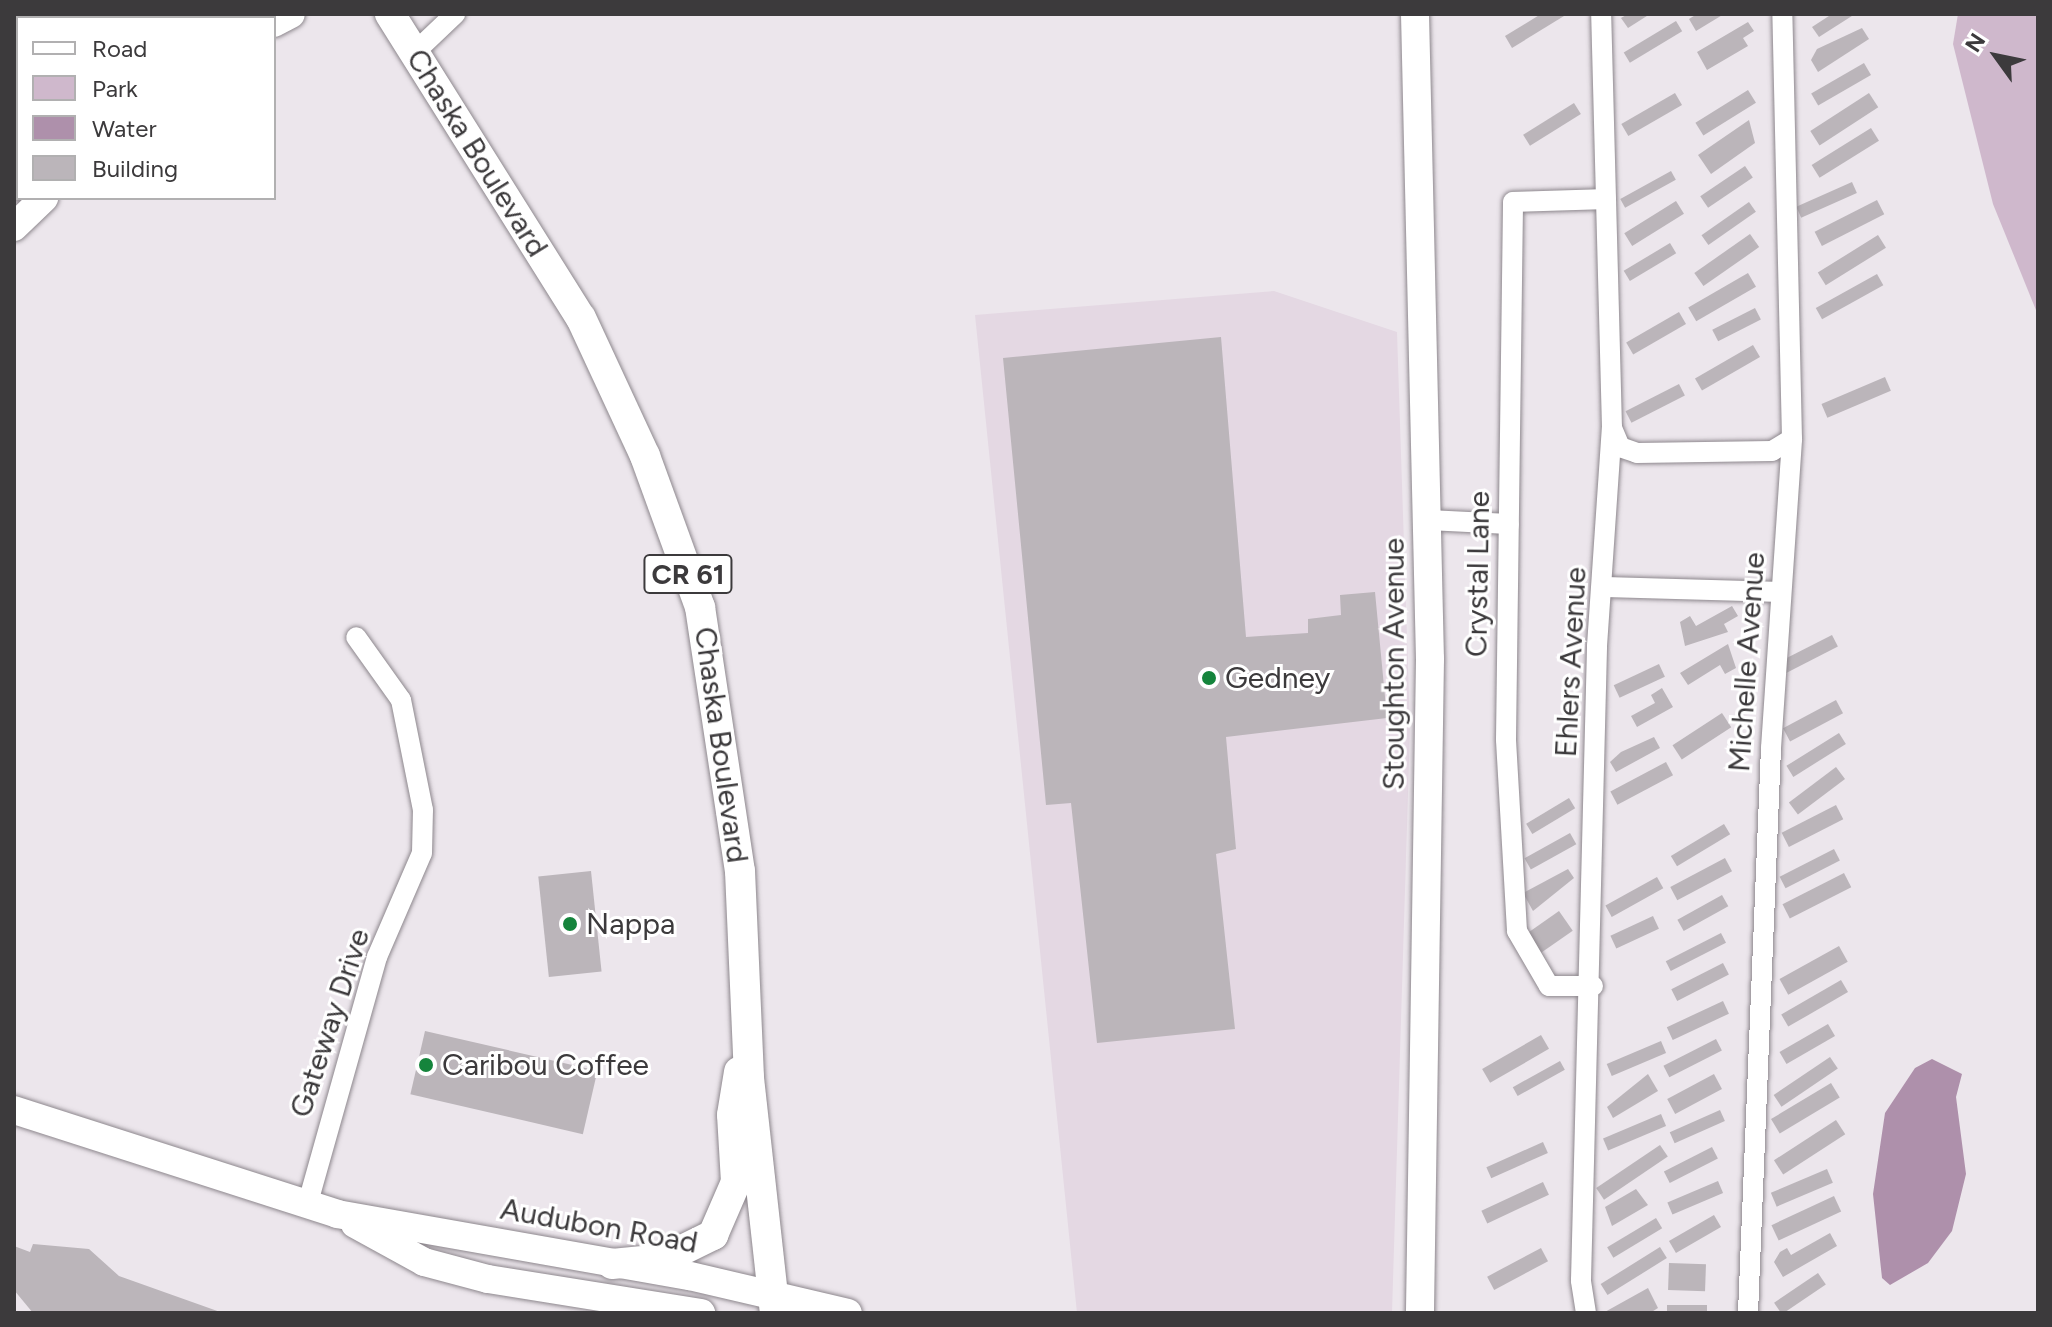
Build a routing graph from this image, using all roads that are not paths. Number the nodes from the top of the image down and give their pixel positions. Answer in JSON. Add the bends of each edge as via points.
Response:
{"nodes":[{"id":1,"x":390,"y":14,"type":"edge"},
{"id":2,"x":455,"y":14,"type":"edge"},
{"id":3,"x":1415,"y":14,"type":"edge"},
{"id":4,"x":1601,"y":14,"type":"edge"},
{"id":5,"x":1782,"y":14,"type":"edge"},
{"id":6,"x":414,"y":53,"type":"junction"},
{"id":7,"x":1606,"y":199,"type":"junction"},
{"id":8,"x":42,"y":200,"type":"edge"},
{"id":9,"x":14,"y":227,"type":"edge"},
{"id":10,"x":1612,"y":428,"type":"junction"},
{"id":11,"x":1792,"y":439,"type":"junction"},
{"id":12,"x":1428,"y":520,"type":"junction"},
{"id":13,"x":1509,"y":524,"type":"junction"},
{"id":14,"x":1606,"y":587,"type":"junction"},
{"id":15,"x":1781,"y":592,"type":"junction"},
{"id":16,"x":356,"y":637,"type":"dead end"},
{"id":17,"x":1593,"y":986,"type":"junction"},
{"id":18,"x":747,"y":1023,"type":"junction"},
{"id":19,"x":14,"y":1110,"type":"edge"},
{"id":20,"x":307,"y":1206,"type":"junction"},
{"id":21,"x":337,"y":1214,"type":"junction"},
{"id":22,"x":612,"y":1264,"type":"junction"},
{"id":23,"x":774,"y":1303,"type":"edge"},
{"id":24,"x":701,"y":1313,"type":"edge"},
{"id":25,"x":848,"y":1313,"type":"edge"},
{"id":26,"x":1420,"y":1313,"type":"edge"},
{"id":27,"x":1586,"y":1313,"type":"edge"},
{"id":28,"x":1748,"y":1313,"type":"edge"}],
"edges":[{"from":1,"to":6,"type":"main road","name":"Chaska Boulevard","number":"CR 61"},
{"from":2,"to":6,"type":"street"},
{"from":3,"to":12,"type":"street","name":"Stoughton Avenue"},
{"from":4,"to":7,"type":"street","name":"Ehlers Avenue"},
{"from":5,"to":11,"type":"street","name":"Michelle Avenue"},
{"from":6,"to":18,"type":"main road","name":"Chaska Boulevard","number":"CR 61","via":[[581,318],[645,456],[700,607],[740,871]]},
{"from":7,"to":10,"type":"street","name":"Ehlers Avenue"},
{"from":7,"to":13,"type":"street","name":"Crystal Lane","via":[[1513,202]]},
{"from":8,"to":9,"type":"street"},
{"from":10,"to":11,"type":"street","via":[[1620,447],[1637,453],[1772,451]]},
{"from":10,"to":14,"type":"street","name":"Ehlers Avenue"},
{"from":11,"to":15,"type":"street","name":"Michelle Avenue"},
{"from":12,"to":13,"type":"street"},
{"from":12,"to":26,"type":"street","name":"Stoughton Avenue"},
{"from":13,"to":17,"type":"street","name":"Crystal Lane","via":[[1506,739],[1517,931],[1549,986]]},
{"from":14,"to":15,"type":"street"},
{"from":14,"to":17,"type":"street","name":"Ehlers Avenue","via":[[1597,646]]},
{"from":15,"to":28,"type":"street","name":"Michelle Avenue"},
{"from":16,"to":20,"type":"street","name":"Gateway Drive","via":[[401,700],[423,810],[422,853],[377,957]]},
{"from":17,"to":27,"type":"street","name":"Ehlers Avenue","via":[[1581,1280]]},
{"from":18,"to":22,"type":"main road","via":[[732,1115],[736,1182],[723,1218],[683,1254]]},
{"from":18,"to":23,"type":"main road","name":"Chaska Boulevard","number":"CR 61"},
{"from":19,"to":20,"type":"street","name":"Audubon Road"},
{"from":20,"to":21,"type":"street","name":"Audubon Road"},
{"from":21,"to":22,"type":"street","name":"Audubon Road"},
{"from":21,"to":24,"type":"street","name":"Audubon Road","via":[[424,1262],[547,1291]]},
{"from":22,"to":23,"type":"street","name":"Audubon Road"},
{"from":23,"to":25,"type":"street","name":"Audubon Road"}]}
